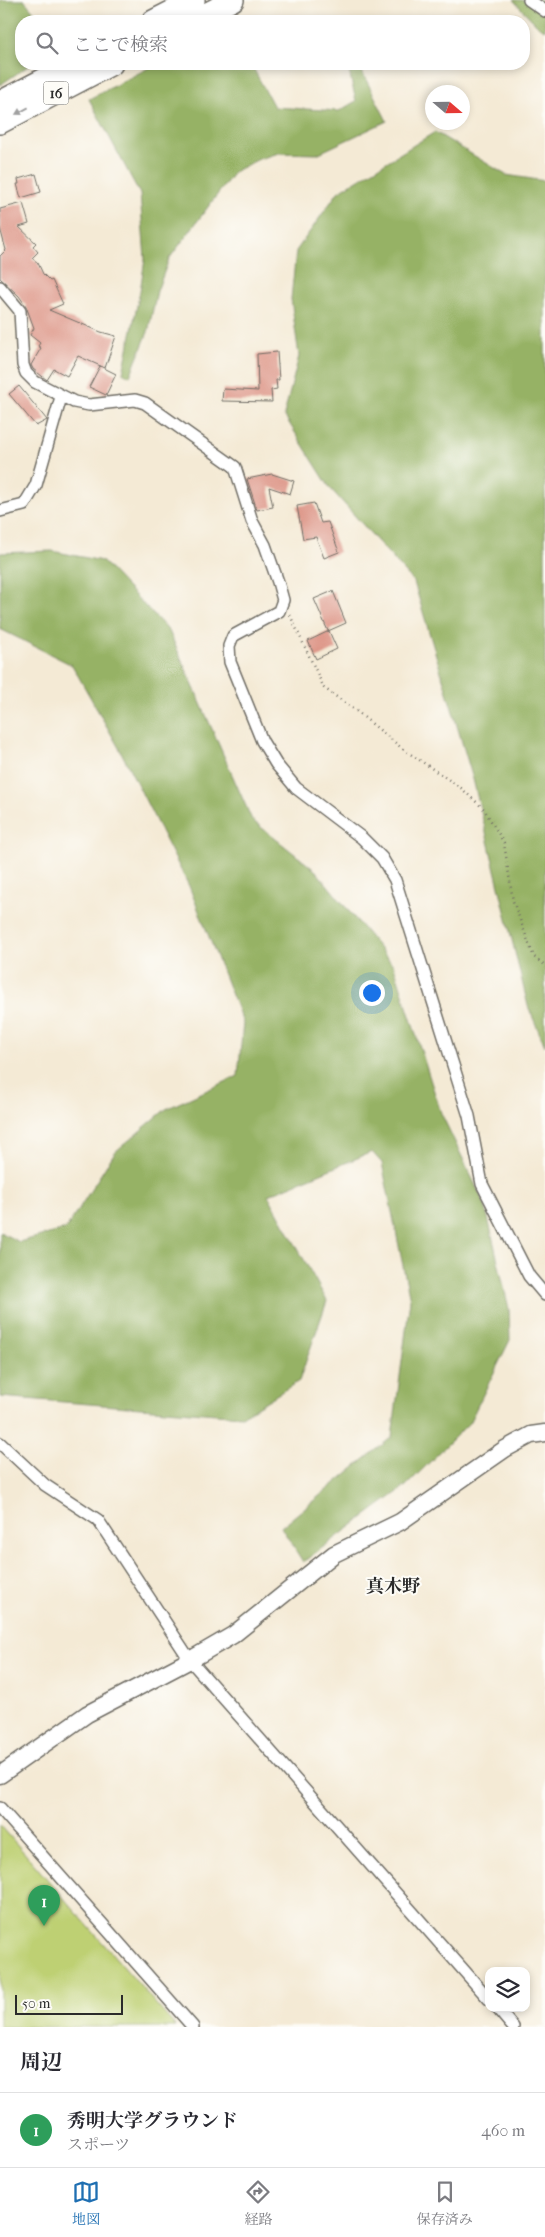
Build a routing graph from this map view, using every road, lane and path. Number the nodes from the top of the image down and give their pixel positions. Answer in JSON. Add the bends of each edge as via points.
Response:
{"nodes":[{"id":1,"x":194,"y":0,"type":"edge"},
{"id":2,"x":233,"y":0,"type":"edge"},
{"id":3,"x":529,"y":0,"type":"edge"},
{"id":4,"x":545,"y":11,"type":"edge"},
{"id":5,"x":165,"y":15,"type":"edge"},
{"id":6,"x":204,"y":15,"type":"edge"},
{"id":7,"x":61,"y":70,"type":"edge"},
{"id":8,"x":101,"y":70,"type":"edge"},
{"id":9,"x":0,"y":102,"type":"edge"},
{"id":10,"x":0,"y":123,"type":"edge"},
{"id":11,"x":0,"y":287,"type":"edge"},
{"id":12,"x":61,"y":397,"type":"junction"},
{"id":13,"x":0,"y":511,"type":"edge"},
{"id":14,"x":283,"y":600,"type":"junction"},
{"id":15,"x":545,"y":965,"type":"edge"},
{"id":16,"x":545,"y":1295,"type":"edge"},
{"id":17,"x":545,"y":1433,"type":"edge"},
{"id":18,"x":0,"y":1444,"type":"edge"},
{"id":19,"x":190,"y":1660,"type":"junction"},
{"id":20,"x":0,"y":1775,"type":"edge"},
{"id":21,"x":0,"y":1808,"type":"edge"},
{"id":22,"x":485,"y":1994,"type":"edge"},
{"id":23,"x":500,"y":2012,"type":"edge"},
{"id":24,"x":193,"y":2027,"type":"edge"},
{"id":25,"x":513,"y":2027,"type":"edge"}],
"edges":[{"from":1,"to":5,"type":"highway"},
{"from":2,"to":6,"type":"highway"},
{"from":3,"to":4,"type":"street"},
{"from":7,"to":9,"type":"highway","number":"16"},
{"from":8,"to":10,"type":"highway","number":"16","one_way":true},
{"from":11,"to":12,"type":"street","via":[[20,311],[26,373],[34,382]]},
{"from":12,"to":13,"type":"street","via":[[36,485],[24,505]]},
{"from":12,"to":14,"type":"street","via":[[89,405],[135,400],[145,403],[235,467]]},
{"from":14,"to":15,"type":"path","via":[[324,688],[403,750],[461,788],[484,810],[504,843],[513,901],[534,957]]},
{"from":14,"to":16,"type":"street","via":[[279,611],[233,636],[229,646],[230,662],[262,741],[276,764],[296,788],[362,838],[382,858],[395,880],[469,1116],[482,1184],[530,1276]]},
{"from":17,"to":19,"type":"street","via":[[505,1449],[400,1522],[334,1554],[233,1635]]},
{"from":18,"to":19,"type":"street","via":[[45,1485],[98,1520]]},
{"from":19,"to":20,"type":"street","via":[[87,1714]]},
{"from":19,"to":22,"type":"street"},
{"from":21,"to":24,"type":"street"},
{"from":23,"to":25,"type":"street"}]}
